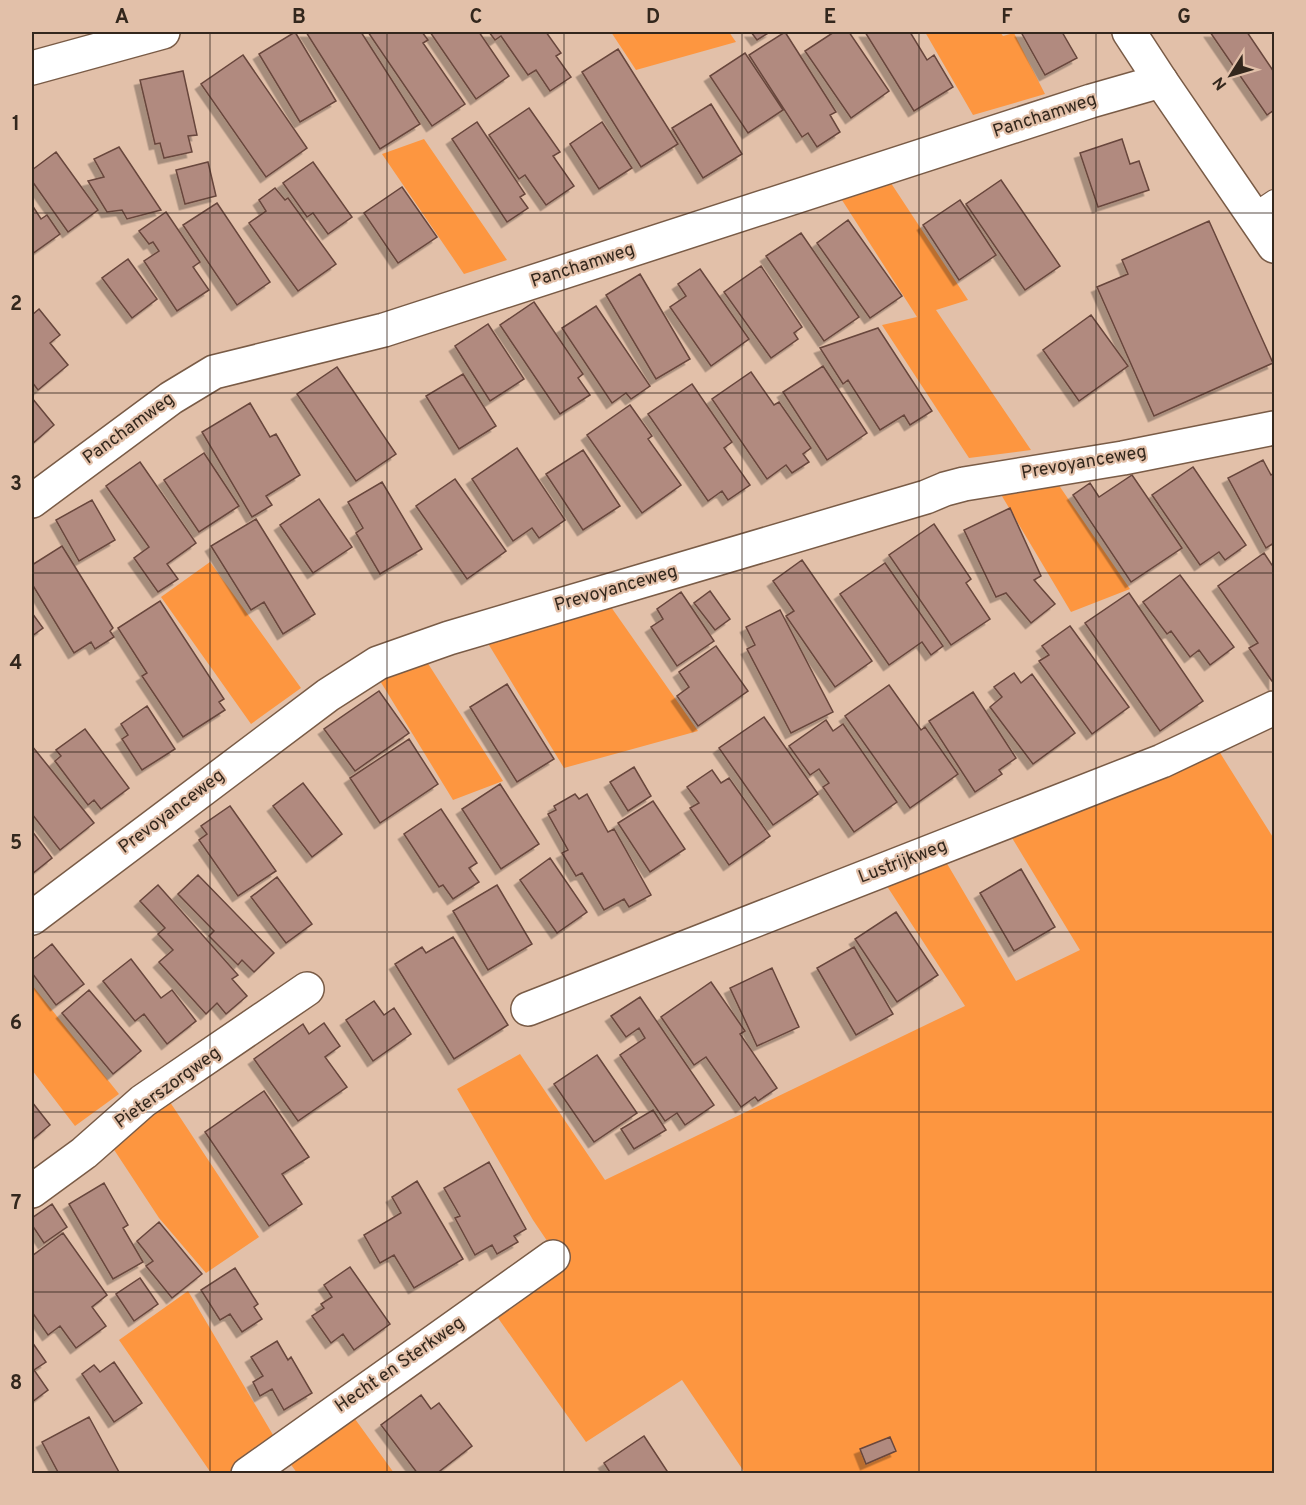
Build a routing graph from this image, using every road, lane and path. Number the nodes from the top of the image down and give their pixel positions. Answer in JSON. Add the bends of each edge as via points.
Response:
{"nodes":[{"id":1,"x":163,"y":32,"type":"edge"},
{"id":2,"x":1129,"y":32,"type":"edge"},
{"id":3,"x":32,"y":68,"type":"edge"},
{"id":4,"x":1161,"y":81,"type":"junction"},
{"id":5,"x":1264,"y":207,"type":"edge"},
{"id":6,"x":1275,"y":246,"type":"edge"},
{"id":7,"x":1275,"y":428,"type":"edge"},
{"id":8,"x":32,"y":501,"type":"edge"},
{"id":9,"x":1275,"y":708,"type":"edge"},
{"id":10,"x":32,"y":918,"type":"edge"},
{"id":11,"x":307,"y":989,"type":"dead end"},
{"id":12,"x":528,"y":1009,"type":"dead end"},
{"id":13,"x":32,"y":1191,"type":"edge"},
{"id":14,"x":553,"y":1257,"type":"dead end"},
{"id":15,"x":248,"y":1473,"type":"edge"}],
"edges":[{"from":1,"to":3,"type":"street"},
{"from":2,"to":4,"type":"street"},
{"from":4,"to":5,"type":"street"},
{"from":4,"to":8,"type":"street","name":"Panchamweg","via":[[384,330],[214,372],[171,398]]},
{"from":5,"to":6,"type":"street"},
{"from":7,"to":10,"type":"street","name":"Prevoyanceweg","via":[[964,484],[449,638],[378,663],[328,695]]},
{"from":9,"to":12,"type":"street","name":"Lustrijkweg","via":[[1162,761]]},
{"from":11,"to":13,"type":"street","name":"Pieterszorgweg","via":[[143,1101],[84,1153]]},
{"from":14,"to":15,"type":"street","name":"Hecht en Sterkweg"}]}
